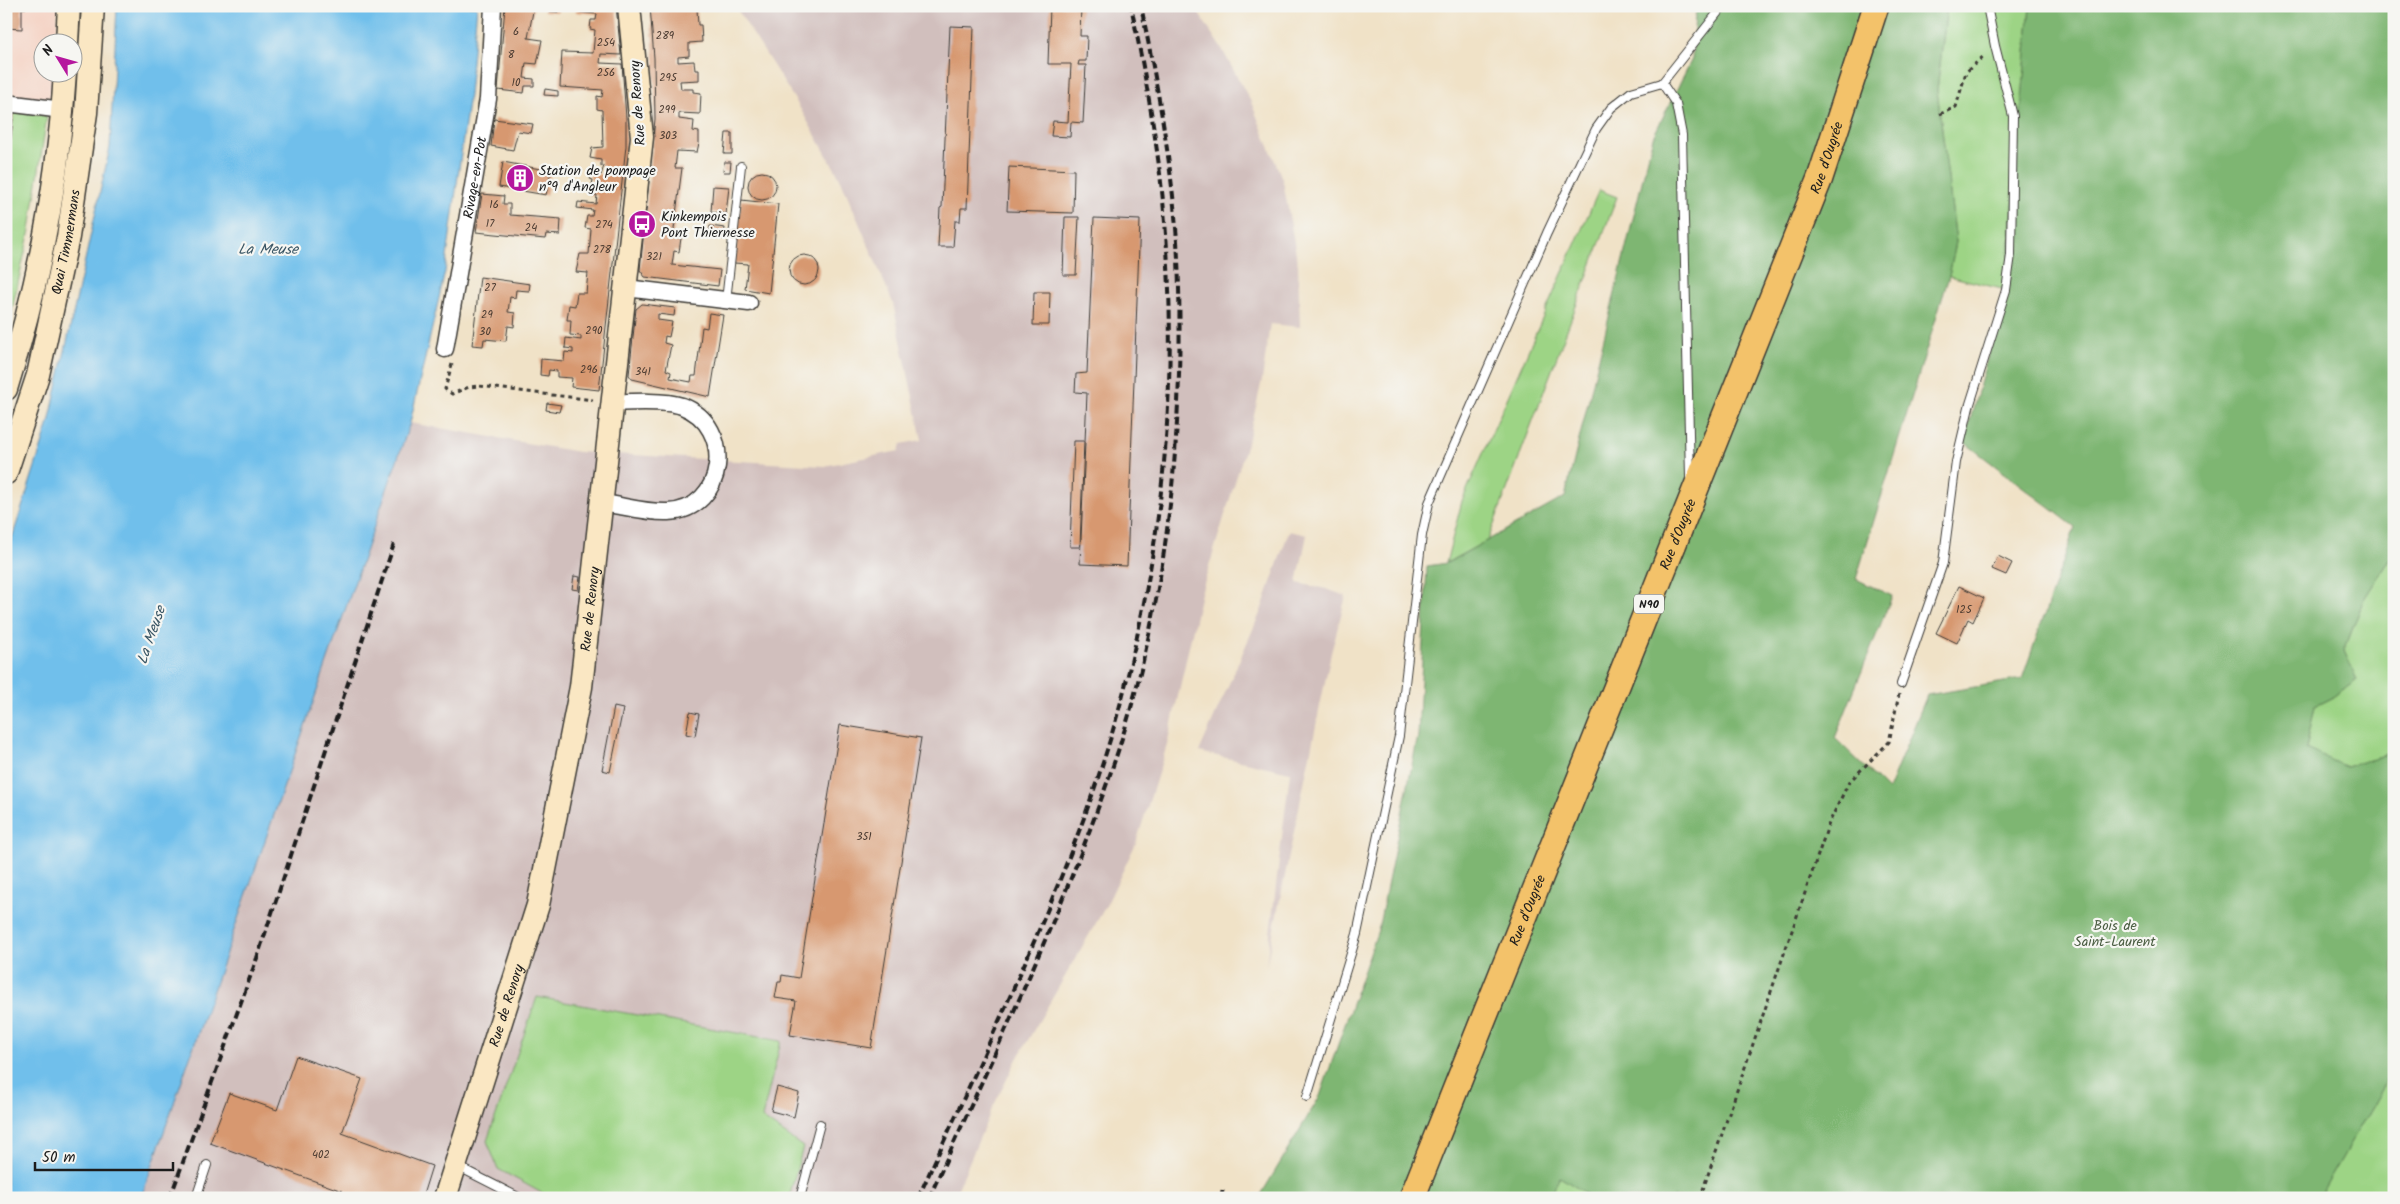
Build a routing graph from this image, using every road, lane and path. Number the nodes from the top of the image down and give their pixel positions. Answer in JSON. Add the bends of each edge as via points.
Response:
{"nodes":[{"id":1,"x":69,"y":6,"type":"edge"},
{"id":2,"x":93,"y":6,"type":"edge"},
{"id":3,"x":493,"y":6,"type":"edge"},
{"id":4,"x":630,"y":6,"type":"edge"},
{"id":5,"x":1723,"y":6,"type":"edge"},
{"id":6,"x":1876,"y":6,"type":"edge"},
{"id":7,"x":1987,"y":6,"type":"edge"},
{"id":8,"x":68,"y":32,"type":"edge"},
{"id":9,"x":1994,"y":46,"type":"junction"},
{"id":10,"x":64,"y":82,"type":"edge"},
{"id":11,"x":1662,"y":84,"type":"junction"},
{"id":12,"x":6,"y":103,"type":"edge"},
{"id":13,"x":63,"y":110,"type":"junction"},
{"id":14,"x":1940,"y":114,"type":"dead end"},
{"id":15,"x":741,"y":166,"type":"dead end"},
{"id":16,"x":626,"y":288,"type":"junction"},
{"id":17,"x":726,"y":301,"type":"junction"},
{"id":18,"x":749,"y":303,"type":"dead end"},
{"id":19,"x":445,"y":348,"type":"joint"},
{"id":20,"x":8,"y":375,"type":"edge"},
{"id":21,"x":614,"y":403,"type":"junction"},
{"id":22,"x":6,"y":473,"type":"edge"},
{"id":23,"x":1690,"y":499,"type":"junction"},
{"id":24,"x":603,"y":503,"type":"junction"},
{"id":25,"x":1901,"y":684,"type":"joint"},
{"id":26,"x":1307,"y":1097,"type":"dead end"},
{"id":27,"x":820,"y":1124,"type":"dead end"},
{"id":28,"x":207,"y":1165,"type":"dead end"},
{"id":29,"x":455,"y":1165,"type":"junction"},
{"id":30,"x":196,"y":1198,"type":"edge"},
{"id":31,"x":445,"y":1198,"type":"edge"},
{"id":32,"x":520,"y":1198,"type":"edge"},
{"id":33,"x":800,"y":1198,"type":"edge"},
{"id":34,"x":1412,"y":1198,"type":"edge"},
{"id":35,"x":1700,"y":1198,"type":"edge"}],
"edges":[{"from":1,"to":8,"type":"street"},
{"from":2,"to":22,"type":"street","name":"Quai Timmermans","via":[[86,113],[68,237],[38,374]]},
{"from":3,"to":19,"type":"street","name":"Rivage-en-Pot","via":[[488,99]]},
{"from":4,"to":16,"type":"street","name":"Rue de Renory","via":[[642,137]]},
{"from":5,"to":11,"type":"lane"},
{"from":6,"to":23,"type":"main road","name":"Rue d'Ougrée","number":"N90","via":[[1820,178]]},
{"from":7,"to":9,"type":"lane"},
{"from":9,"to":14,"type":"path","via":[[1966,72],[1956,107]]},
{"from":9,"to":25,"type":"lane","via":[[2013,116],[2011,255],[2007,282],[1956,462],[1942,563]]},
{"from":10,"to":13,"type":"street","name":"Quai Timmermans"},
{"from":11,"to":23,"type":"lane","via":[[1676,104],[1682,135]]},
{"from":11,"to":26,"type":"lane","via":[[1631,92],[1611,108],[1596,129],[1429,503],[1422,535],[1399,736],[1357,934]]},
{"from":12,"to":13,"type":"street"},
{"from":13,"to":20,"type":"street","name":"Quai Timmermans","via":[[45,236]]},
{"from":15,"to":17,"type":"lane"},
{"from":16,"to":17,"type":"street"},
{"from":16,"to":21,"type":"street","name":"Rue de Renory"},
{"from":17,"to":18,"type":"street"},
{"from":19,"to":21,"type":"path","via":[[452,364],[445,389],[452,394],[479,386]]},
{"from":21,"to":24,"type":"street","name":"Rue de Renory"},
{"from":21,"to":24,"type":"street","via":[[681,405],[696,413],[714,436],[718,465],[713,484],[687,507],[668,512]]},
{"from":23,"to":34,"type":"main road","name":"Rue d'Ougrée","number":"N90"},
{"from":24,"to":29,"type":"street","name":"Rue de Renory","via":[[582,688],[543,883]]},
{"from":25,"to":35,"type":"path","via":[[1889,742],[1849,782],[1828,823]]},
{"from":27,"to":33,"type":"lane"},
{"from":28,"to":30,"type":"lane"},
{"from":29,"to":31,"type":"street","name":"Rue de Renory"},
{"from":29,"to":32,"type":"lane"}]}
